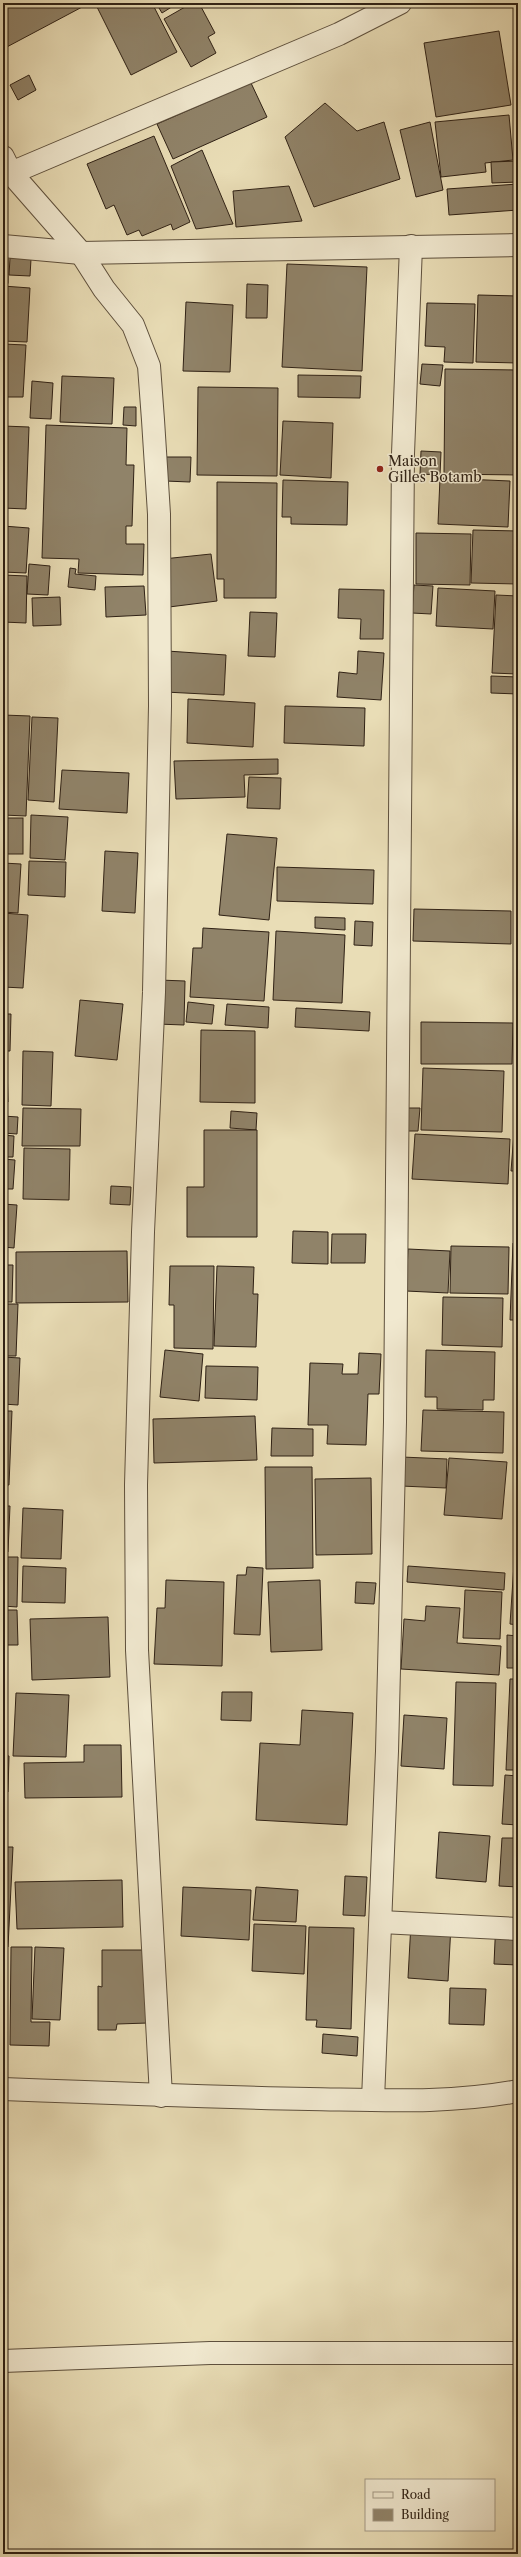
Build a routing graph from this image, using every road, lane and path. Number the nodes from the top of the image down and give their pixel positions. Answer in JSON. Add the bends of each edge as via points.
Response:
{"nodes":[{"id":1,"x":400,"y":3,"type":"edge"},
{"id":2,"x":7,"y":165,"type":"edge"},
{"id":3,"x":518,"y":245,"type":"edge"},
{"id":4,"x":3,"y":246,"type":"edge"},
{"id":5,"x":411,"y":246,"type":"junction"},
{"id":6,"x":81,"y":253,"type":"junction"},
{"id":7,"x":381,"y":1922,"type":"junction"},
{"id":8,"x":518,"y":1929,"type":"edge"},
{"id":9,"x":3,"y":2088,"type":"edge"},
{"id":10,"x":518,"y":2091,"type":"edge"},
{"id":11,"x":161,"y":2096,"type":"junction"},
{"id":12,"x":373,"y":2100,"type":"junction"},
{"id":13,"x":518,"y":2353,"type":"edge"},
{"id":14,"x":3,"y":2361,"type":"edge"}],
"edges":[{"from":1,"to":2,"type":"street","via":[[339,34]]},
{"from":2,"to":6,"type":"street"},
{"from":3,"to":5,"type":"street"},
{"from":4,"to":6,"type":"street"},
{"from":5,"to":6,"type":"street"},
{"from":5,"to":7,"type":"street","via":[[403,454],[395,1422]]},
{"from":6,"to":11,"type":"street","via":[[104,289],[133,325],[149,366],[159,514],[160,706],[154,968],[136,1485],[137,1650]]},
{"from":7,"to":8,"type":"street"},
{"from":7,"to":12,"type":"street"},
{"from":9,"to":11,"type":"street"},
{"from":10,"to":12,"type":"street","via":[[486,2097]]},
{"from":11,"to":12,"type":"street"},
{"from":13,"to":14,"type":"street","via":[[210,2353]]}]}
